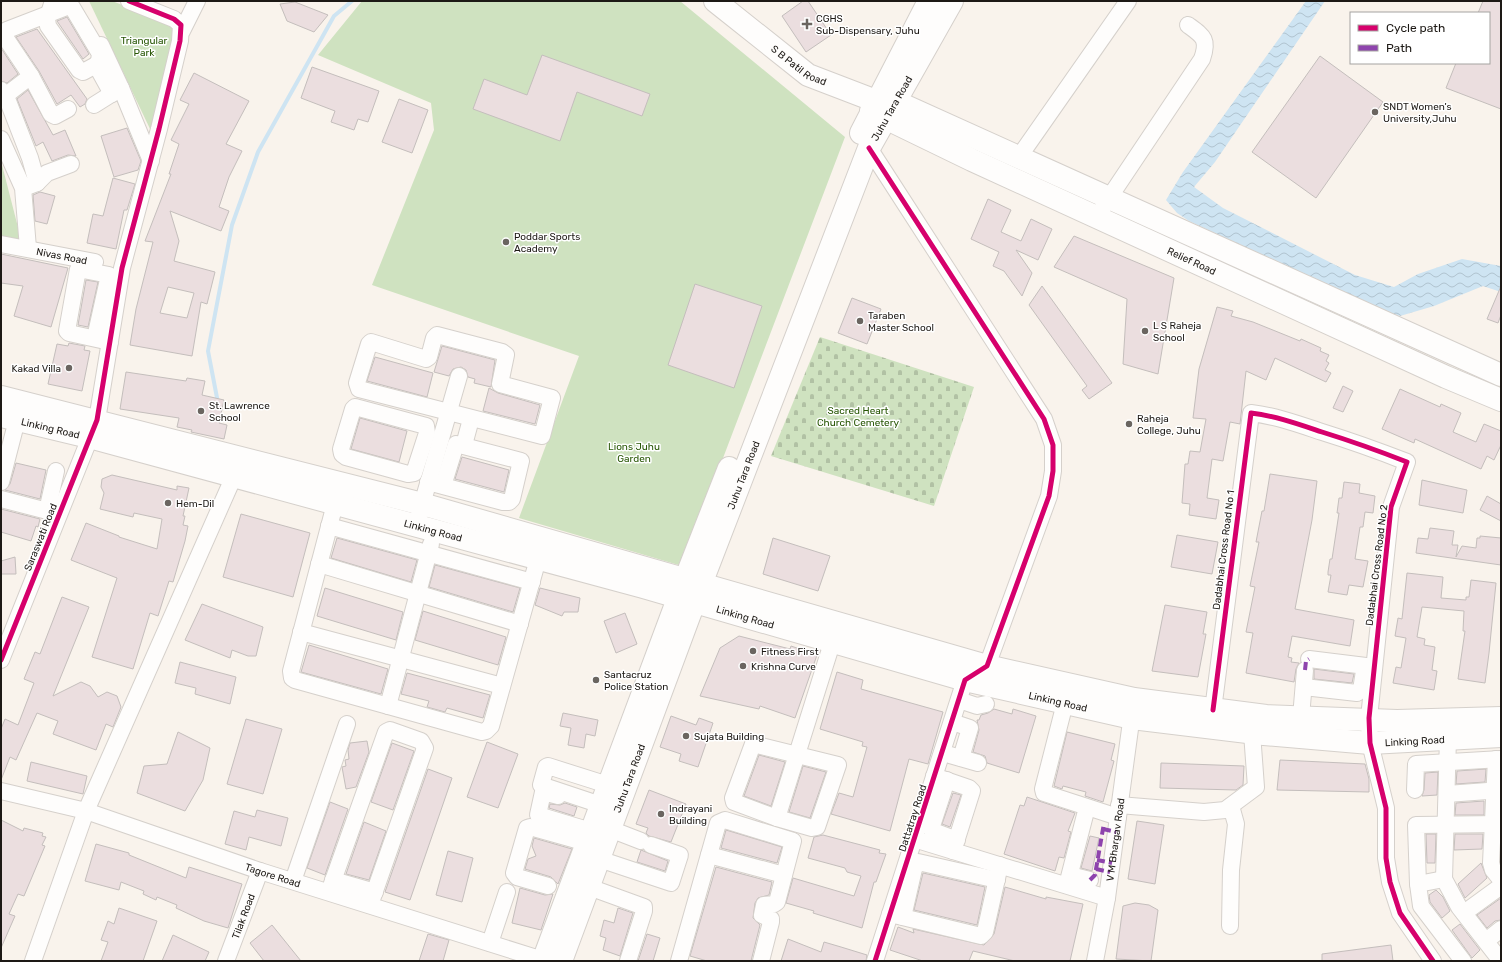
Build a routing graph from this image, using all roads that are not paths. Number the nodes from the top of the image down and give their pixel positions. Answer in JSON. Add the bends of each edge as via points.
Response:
{"nodes":[{"id":1,"x":80,"y":1,"type":"edge"},
{"id":2,"x":129,"y":1,"type":"edge"},
{"id":3,"x":197,"y":1,"type":"edge"},
{"id":4,"x":715,"y":1,"type":"edge"},
{"id":5,"x":929,"y":1,"type":"edge"},
{"id":6,"x":952,"y":1,"type":"edge"},
{"id":7,"x":1128,"y":1,"type":"edge"},
{"id":8,"x":51,"y":7,"type":"edge"},
{"id":9,"x":1188,"y":25,"type":"dead end"},
{"id":10,"x":182,"y":31,"type":"junction"},
{"id":11,"x":96,"y":65,"type":"junction"},
{"id":12,"x":31,"y":76,"type":"junction"},
{"id":13,"x":117,"y":91,"type":"junction"},
{"id":14,"x":3,"y":95,"type":"edge"},
{"id":15,"x":94,"y":105,"type":"dead end"},
{"id":16,"x":879,"y":105,"type":"junction"},
{"id":17,"x":68,"y":109,"type":"dead end"},
{"id":18,"x":1,"y":139,"type":"edge"},
{"id":19,"x":980,"y":140,"type":"junction"},
{"id":20,"x":868,"y":148,"type":"junction"},
{"id":21,"x":1019,"y":157,"type":"junction"},
{"id":22,"x":972,"y":160,"type":"junction"},
{"id":23,"x":151,"y":161,"type":"junction"},
{"id":24,"x":71,"y":164,"type":"dead end"},
{"id":25,"x":30,"y":185,"type":"junction"},
{"id":26,"x":1110,"y":199,"type":"junction"},
{"id":27,"x":1096,"y":216,"type":"junction"},
{"id":28,"x":1,"y":244,"type":"edge"},
{"id":29,"x":28,"y":248,"type":"junction"},
{"id":30,"x":94,"y":267,"type":"junction"},
{"id":31,"x":122,"y":268,"type":"junction"},
{"id":32,"x":110,"y":302,"type":"junction"},
{"id":33,"x":103,"y":340,"type":"junction"},
{"id":34,"x":1501,"y":375,"type":"edge"},
{"id":35,"x":459,"y":376,"type":"dead end"},
{"id":36,"x":1,"y":397,"type":"edge"},
{"id":37,"x":1501,"y":400,"type":"edge"},
{"id":38,"x":448,"y":413,"type":"junction"},
{"id":39,"x":1271,"y":416,"type":"joint"},
{"id":40,"x":9,"y":418,"type":"edge"},
{"id":41,"x":471,"y":418,"type":"junction"},
{"id":42,"x":93,"y":429,"type":"junction"},
{"id":43,"x":464,"y":445,"type":"junction"},
{"id":44,"x":238,"y":468,"type":"junction"},
{"id":45,"x":56,"y":472,"type":"dead end"},
{"id":46,"x":430,"y":476,"type":"junction"},
{"id":47,"x":281,"y":479,"type":"junction"},
{"id":48,"x":1,"y":482,"type":"edge"},
{"id":49,"x":340,"y":483,"type":"junction"},
{"id":50,"x":1,"y":499,"type":"edge"},
{"id":51,"x":335,"y":504,"type":"junction"},
{"id":52,"x":422,"y":504,"type":"junction"},
{"id":53,"x":53,"y":512,"type":"junction"},
{"id":54,"x":329,"y":526,"type":"junction"},
{"id":55,"x":426,"y":529,"type":"junction"},
{"id":56,"x":429,"y":554,"type":"junction"},
{"id":57,"x":538,"y":559,"type":"junction"},
{"id":58,"x":319,"y":564,"type":"junction"},
{"id":59,"x":630,"y":574,"type":"junction"},
{"id":60,"x":532,"y":582,"type":"junction"},
{"id":61,"x":689,"y":591,"type":"junction"},
{"id":62,"x":418,"y":594,"type":"junction"},
{"id":63,"x":520,"y":624,"type":"junction"},
{"id":64,"x":301,"y":632,"type":"junction"},
{"id":65,"x":832,"y":642,"type":"junction"},
{"id":66,"x":400,"y":659,"type":"junction"},
{"id":67,"x":1,"y":660,"type":"edge"},
{"id":68,"x":987,"y":666,"type":"junction"},
{"id":69,"x":1370,"y":666,"type":"junction"},
{"id":70,"x":502,"y":686,"type":"junction"},
{"id":71,"x":1304,"y":687,"type":"junction"},
{"id":72,"x":962,"y":690,"type":"junction"},
{"id":73,"x":652,"y":691,"type":"junction"},
{"id":74,"x":1065,"y":703,"type":"junction"},
{"id":75,"x":986,"y":704,"type":"dead end"},
{"id":76,"x":388,"y":706,"type":"junction"},
{"id":77,"x":1133,"y":709,"type":"junction"},
{"id":78,"x":1213,"y":710,"type":"junction"},
{"id":79,"x":1301,"y":717,"type":"junction"},
{"id":80,"x":1369,"y":718,"type":"junction"},
{"id":81,"x":1501,"y":718,"type":"edge"},
{"id":82,"x":952,"y":722,"type":"junction"},
{"id":83,"x":347,"y":724,"type":"dead end"},
{"id":84,"x":1240,"y":725,"type":"junction"},
{"id":85,"x":1501,"y":736,"type":"edge"},
{"id":86,"x":1448,"y":738,"type":"junction"},
{"id":87,"x":1370,"y":743,"type":"junction"},
{"id":88,"x":942,"y":752,"type":"junction"},
{"id":89,"x":797,"y":754,"type":"junction"},
{"id":90,"x":961,"y":758,"type":"junction"},
{"id":91,"x":1498,"y":759,"type":"edge"},
{"id":92,"x":1448,"y":762,"type":"junction"},
{"id":93,"x":978,"y":763,"type":"dead end"},
{"id":94,"x":941,"y":778,"type":"junction"},
{"id":95,"x":608,"y":785,"type":"junction"},
{"id":96,"x":1415,"y":790,"type":"dead end"},
{"id":97,"x":1498,"y":790,"type":"edge"},
{"id":98,"x":1,"y":791,"type":"edge"},
{"id":99,"x":1447,"y":794,"type":"junction"},
{"id":100,"x":600,"y":806,"type":"junction"},
{"id":101,"x":1231,"y":806,"type":"junction"},
{"id":102,"x":86,"y":811,"type":"junction"},
{"id":103,"x":1118,"y":811,"type":"junction"},
{"id":104,"x":1085,"y":815,"type":"dead end"},
{"id":105,"x":777,"y":818,"type":"junction"},
{"id":106,"x":1446,"y":824,"type":"junction"},
{"id":107,"x":1497,"y":824,"type":"edge"},
{"id":108,"x":914,"y":839,"type":"junction"},
{"id":109,"x":597,"y":841,"type":"junction"},
{"id":110,"x":955,"y":846,"type":"junction"},
{"id":111,"x":709,"y":855,"type":"junction"},
{"id":112,"x":260,"y":871,"type":"junction"},
{"id":113,"x":999,"y":872,"type":"junction"},
{"id":114,"x":784,"y":875,"type":"junction"},
{"id":115,"x":1444,"y":879,"type":"junction"},
{"id":116,"x":1068,"y":880,"type":"junction"},
{"id":117,"x":1090,"y":880,"type":"dead end"},
{"id":118,"x":1501,"y":880,"type":"edge"},
{"id":119,"x":293,"y":881,"type":"junction"},
{"id":120,"x":1418,"y":884,"type":"junction"},
{"id":121,"x":331,"y":886,"type":"junction"},
{"id":122,"x":1501,"y":886,"type":"edge"},
{"id":123,"x":565,"y":888,"type":"junction"},
{"id":124,"x":507,"y":892,"type":"dead end"},
{"id":125,"x":1107,"y":898,"type":"junction"},
{"id":126,"x":372,"y":899,"type":"junction"},
{"id":127,"x":1464,"y":913,"type":"junction"},
{"id":128,"x":897,"y":915,"type":"junction"},
{"id":129,"x":1230,"y":926,"type":"dead end"},
{"id":130,"x":1501,"y":929,"type":"edge"},
{"id":131,"x":1486,"y":941,"type":"junction"},
{"id":132,"x":490,"y":943,"type":"junction"},
{"id":133,"x":1496,"y":959,"type":"edge"},
{"id":134,"x":682,"y":960,"type":"edge"},
{"id":135,"x":33,"y":961,"type":"edge"},
{"id":136,"x":226,"y":961,"type":"edge"},
{"id":137,"x":548,"y":961,"type":"edge"},
{"id":138,"x":628,"y":961,"type":"edge"},
{"id":139,"x":761,"y":961,"type":"edge"},
{"id":140,"x":875,"y":961,"type":"edge"},
{"id":141,"x":1095,"y":961,"type":"edge"},
{"id":142,"x":1433,"y":961,"type":"edge"},
{"id":143,"x":1463,"y":961,"type":"edge"}],
"edges":[{"from":1,"to":13,"type":"street"},
{"from":2,"to":10,"type":"street","via":[[174,19],[181,25]]},
{"from":3,"to":10,"type":"street"},
{"from":4,"to":16,"type":"main road","name":"S B Patil Road","via":[[808,75]]},
{"from":5,"to":16,"type":"main road","name":"Juhu Tara Road"},
{"from":6,"to":16,"type":"main road","name":"Juhu Tara Road"},
{"from":7,"to":21,"type":"street"},
{"from":8,"to":11,"type":"street","via":[[73,8],[100,54]]},
{"from":8,"to":11,"type":"street","via":[[47,19],[48,26],[79,70],[83,72]]},
{"from":8,"to":12,"type":"street","via":[[4,33]]},
{"from":9,"to":26,"type":"street","via":[[1205,40],[1206,50],[1202,59]]},
{"from":10,"to":23,"type":"street"},
{"from":11,"to":13,"type":"street"},
{"from":12,"to":14,"type":"street"},
{"from":12,"to":17,"type":"street","via":[[51,114],[55,116]]},
{"from":13,"to":15,"type":"street"},
{"from":13,"to":23,"type":"street"},
{"from":14,"to":25,"type":"street","via":[[30,158]]},
{"from":16,"to":19,"type":"main road"},
{"from":16,"to":20,"type":"main road","name":"Juhu Tara Road"},
{"from":16,"to":22,"type":"main road","name":"Relief Road"},
{"from":16,"to":61,"type":"main road","name":"Juhu Tara Road","via":[[864,125]]},
{"from":18,"to":25,"type":"street"},
{"from":19,"to":21,"type":"main road"},
{"from":19,"to":22,"type":"main road"},
{"from":20,"to":61,"type":"main road","name":"Juhu Tara Road"},
{"from":20,"to":68,"type":"street","via":[[1044,419],[1053,445],[1053,471],[1049,496]]},
{"from":21,"to":26,"type":"main road"},
{"from":22,"to":27,"type":"main road","name":"Relief Road"},
{"from":23,"to":31,"type":"street"},
{"from":24,"to":25,"type":"street","via":[[47,173]]},
{"from":25,"to":29,"type":"street"},
{"from":26,"to":27,"type":"street"},
{"from":26,"to":34,"type":"main road"},
{"from":27,"to":37,"type":"main road","name":"Relief Road"},
{"from":28,"to":29,"type":"street","name":"Nivas Road"},
{"from":29,"to":30,"type":"street","name":"Nivas Road"},
{"from":30,"to":31,"type":"street","name":"Nivas Road"},
{"from":30,"to":32,"type":"street","via":[[109,275]]},
{"from":30,"to":33,"type":"street","via":[[78,269],[66,330]]},
{"from":31,"to":32,"type":"street"},
{"from":32,"to":33,"type":"street","name":"Saraswati Road"},
{"from":33,"to":42,"type":"street","name":"Saraswati Road"},
{"from":35,"to":38,"type":"street"},
{"from":36,"to":42,"type":"main road","name":"Linking Road"},
{"from":38,"to":41,"type":"street"},
{"from":38,"to":41,"type":"street","via":[[359,389],[356,383],[369,344],[374,342],[426,358],[429,357],[437,335],[502,352],[506,355],[500,384],[548,396],[553,400],[543,435],[540,437]]},
{"from":38,"to":46,"type":"street"},
{"from":39,"to":69,"type":"street","name":"Dadabhai Cross Road No 2","via":[[1407,462],[1391,507]]},
{"from":39,"to":78,"type":"street","name":"Dadabhai Cross Road No 1","via":[[1251,413]]},
{"from":40,"to":42,"type":"main road","name":"Linking Road"},
{"from":40,"to":48,"type":"street"},
{"from":41,"to":43,"type":"street"},
{"from":42,"to":44,"type":"main road","name":"Linking Road"},
{"from":42,"to":53,"type":"street","name":"Saraswati Road"},
{"from":43,"to":46,"type":"street","via":[[455,445]]},
{"from":43,"to":46,"type":"street","via":[[521,461],[511,501],[503,502]]},
{"from":44,"to":47,"type":"main road","name":"Linking Road"},
{"from":44,"to":102,"type":"street"},
{"from":45,"to":53,"type":"street"},
{"from":46,"to":46,"type":"street","via":[[426,426],[360,408],[353,409],[341,449],[343,456],[408,474]]},
{"from":46,"to":52,"type":"street"},
{"from":47,"to":49,"type":"main road","name":"Linking Road"},
{"from":47,"to":51,"type":"main road","name":"Linking Road"},
{"from":49,"to":51,"type":"main road"},
{"from":49,"to":52,"type":"main road","name":"Linking Road"},
{"from":50,"to":53,"type":"street"},
{"from":51,"to":54,"type":"street"},
{"from":51,"to":55,"type":"main road","name":"Linking Road"},
{"from":52,"to":55,"type":"street"},
{"from":52,"to":59,"type":"main road","name":"Linking Road"},
{"from":53,"to":67,"type":"street","name":"Saraswati Road"},
{"from":54,"to":56,"type":"street"},
{"from":54,"to":58,"type":"street"},
{"from":55,"to":56,"type":"street"},
{"from":55,"to":57,"type":"main road","name":"Linking Road"},
{"from":56,"to":60,"type":"street"},
{"from":56,"to":62,"type":"street"},
{"from":57,"to":59,"type":"main road","name":"Linking Road"},
{"from":57,"to":60,"type":"street"},
{"from":58,"to":62,"type":"street"},
{"from":58,"to":64,"type":"street"},
{"from":59,"to":61,"type":"main road","name":"Linking Road"},
{"from":60,"to":63,"type":"street"},
{"from":61,"to":65,"type":"main road","name":"Linking Road"},
{"from":61,"to":68,"type":"main road","name":"Linking Road"},
{"from":61,"to":73,"type":"main road","name":"Juhu Tara Road"},
{"from":62,"to":63,"type":"street"},
{"from":62,"to":66,"type":"street"},
{"from":63,"to":70,"type":"street"},
{"from":64,"to":66,"type":"street"},
{"from":64,"to":76,"type":"street","via":[[291,671],[292,678]]},
{"from":65,"to":72,"type":"main road","name":"Linking Road"},
{"from":65,"to":89,"type":"street"},
{"from":66,"to":70,"type":"street"},
{"from":66,"to":76,"type":"street"},
{"from":68,"to":72,"type":"street"},
{"from":68,"to":77,"type":"main road","name":"Linking Road"},
{"from":69,"to":71,"type":"street","via":[[1360,692]]},
{"from":69,"to":71,"type":"street","via":[[1307,664]]},
{"from":69,"to":80,"type":"street","name":"Dadabhai Cross Road No 2"},
{"from":70,"to":76,"type":"street","via":[[491,726],[486,731]]},
{"from":71,"to":79,"type":"street"},
{"from":72,"to":74,"type":"main road","name":"Linking Road"},
{"from":72,"to":75,"type":"street","via":[[977,706]]},
{"from":72,"to":82,"type":"street","name":"Dattatray Road"},
{"from":73,"to":95,"type":"main road","name":"Juhu Tara Road"},
{"from":73,"to":109,"type":"main road","name":"Juhu Tara Road"},
{"from":74,"to":77,"type":"main road","name":"Linking Road"},
{"from":74,"to":103,"type":"street","via":[[1044,793]]},
{"from":77,"to":78,"type":"main road","name":"Linking Road"},
{"from":77,"to":84,"type":"main road","name":"Linking Road"},
{"from":77,"to":103,"type":"street","name":"V M Bhargav Road"},
{"from":78,"to":84,"type":"main road","name":"Linking Road"},
{"from":79,"to":80,"type":"main road","name":"Linking Road"},
{"from":79,"to":84,"type":"main road","name":"Linking Road","via":[[1266,716]]},
{"from":80,"to":81,"type":"main road","name":"Linking Road","via":[[1397,721]]},
{"from":80,"to":87,"type":"street","name":"Dadabhai Cross Road No 2"},
{"from":82,"to":88,"type":"street","name":"Dattatray Road"},
{"from":82,"to":90,"type":"street","via":[[970,728]]},
{"from":83,"to":119,"type":"street"},
{"from":84,"to":87,"type":"main road","name":"Linking Road"},
{"from":84,"to":101,"type":"street","via":[[1256,787]]},
{"from":85,"to":86,"type":"main road","name":"Linking Road"},
{"from":86,"to":87,"type":"main road","name":"Linking Road"},
{"from":86,"to":92,"type":"street"},
{"from":87,"to":142,"type":"street","name":"Dadabhai Cross Road No 2","via":[[1386,808],[1386,858],[1390,882],[1400,913]]},
{"from":88,"to":90,"type":"street"},
{"from":88,"to":94,"type":"street","name":"Dattatray Road"},
{"from":89,"to":105,"type":"street"},
{"from":89,"to":105,"type":"street","via":[[836,764],[838,768],[817,827],[812,828]]},
{"from":89,"to":105,"type":"street","via":[[753,744],[733,798],[737,804]]},
{"from":90,"to":93,"type":"street"},
{"from":91,"to":92,"type":"street"},
{"from":91,"to":97,"type":"street"},
{"from":92,"to":96,"type":"street","via":[[1416,764]]},
{"from":92,"to":99,"type":"street"},
{"from":94,"to":108,"type":"street","name":"Dattatray Road"},
{"from":94,"to":110,"type":"street","via":[[932,829]]},
{"from":94,"to":110,"type":"street","via":[[972,791]]},
{"from":95,"to":100,"type":"main road","name":"Juhu Tara Road"},
{"from":95,"to":100,"type":"street","via":[[546,767],[541,785]]},
{"from":97,"to":99,"type":"street"},
{"from":97,"to":107,"type":"street"},
{"from":98,"to":102,"type":"street","name":"Tagore Road"},
{"from":99,"to":106,"type":"street"},
{"from":100,"to":109,"type":"main road","name":"Juhu Tara Road"},
{"from":100,"to":109,"type":"street","via":[[546,792],[543,793],[538,815]]},
{"from":101,"to":103,"type":"street","via":[[1225,810],[1204,812]]},
{"from":101,"to":129,"type":"street","via":[[1236,824],[1231,870]]},
{"from":102,"to":112,"type":"street","name":"Tagore Road"},
{"from":102,"to":135,"type":"street"},
{"from":103,"to":125,"type":"street","name":"V M Bhargav Road"},
{"from":104,"to":116,"type":"street"},
{"from":106,"to":107,"type":"street"},
{"from":106,"to":115,"type":"street"},
{"from":106,"to":120,"type":"street","via":[[1416,825]]},
{"from":107,"to":118,"type":"street","via":[[1491,866]]},
{"from":108,"to":110,"type":"street"},
{"from":108,"to":128,"type":"street","name":"Dattatray Road"},
{"from":109,"to":109,"type":"street","via":[[646,843],[680,855],[673,882],[670,883]]},
{"from":109,"to":123,"type":"main road","name":"Juhu Tara Road"},
{"from":109,"to":123,"type":"street","via":[[527,828],[514,873],[517,877]]},
{"from":110,"to":113,"type":"street"},
{"from":111,"to":114,"type":"street"},
{"from":111,"to":114,"type":"street","via":[[718,823],[725,820],[792,840]]},
{"from":111,"to":134,"type":"street"},
{"from":112,"to":119,"type":"street","name":"Tagore Road"},
{"from":112,"to":136,"type":"street","name":"Tilak Road"},
{"from":113,"to":116,"type":"street"},
{"from":113,"to":128,"type":"street","via":[[918,862]]},
{"from":113,"to":128,"type":"street","via":[[985,932],[981,936]]},
{"from":114,"to":139,"type":"street","via":[[777,902],[764,905],[762,912],[762,915],[771,919],[771,922]]},
{"from":115,"to":120,"type":"street"},
{"from":115,"to":127,"type":"street"},
{"from":116,"to":117,"type":"street"},
{"from":116,"to":125,"type":"street"},
{"from":119,"to":121,"type":"street","name":"Tagore Road"},
{"from":120,"to":143,"type":"street","via":[[1421,906]]},
{"from":121,"to":126,"type":"street","name":"Tagore Road"},
{"from":121,"to":126,"type":"street","via":[[386,732],[390,730],[421,741],[425,748]]},
{"from":122,"to":127,"type":"street"},
{"from":123,"to":137,"type":"main road","name":"Juhu Tara Road"},
{"from":123,"to":138,"type":"street","via":[[644,907]]},
{"from":124,"to":132,"type":"street"},
{"from":125,"to":141,"type":"street","name":"V M Bhargav Road"},
{"from":126,"to":132,"type":"street","name":"Tagore Road"},
{"from":127,"to":131,"type":"street"},
{"from":128,"to":140,"type":"street","name":"Dattatray Road"},
{"from":130,"to":131,"type":"street"},
{"from":131,"to":133,"type":"street"},
{"from":132,"to":137,"type":"street","name":"Tagore Road"}]}
